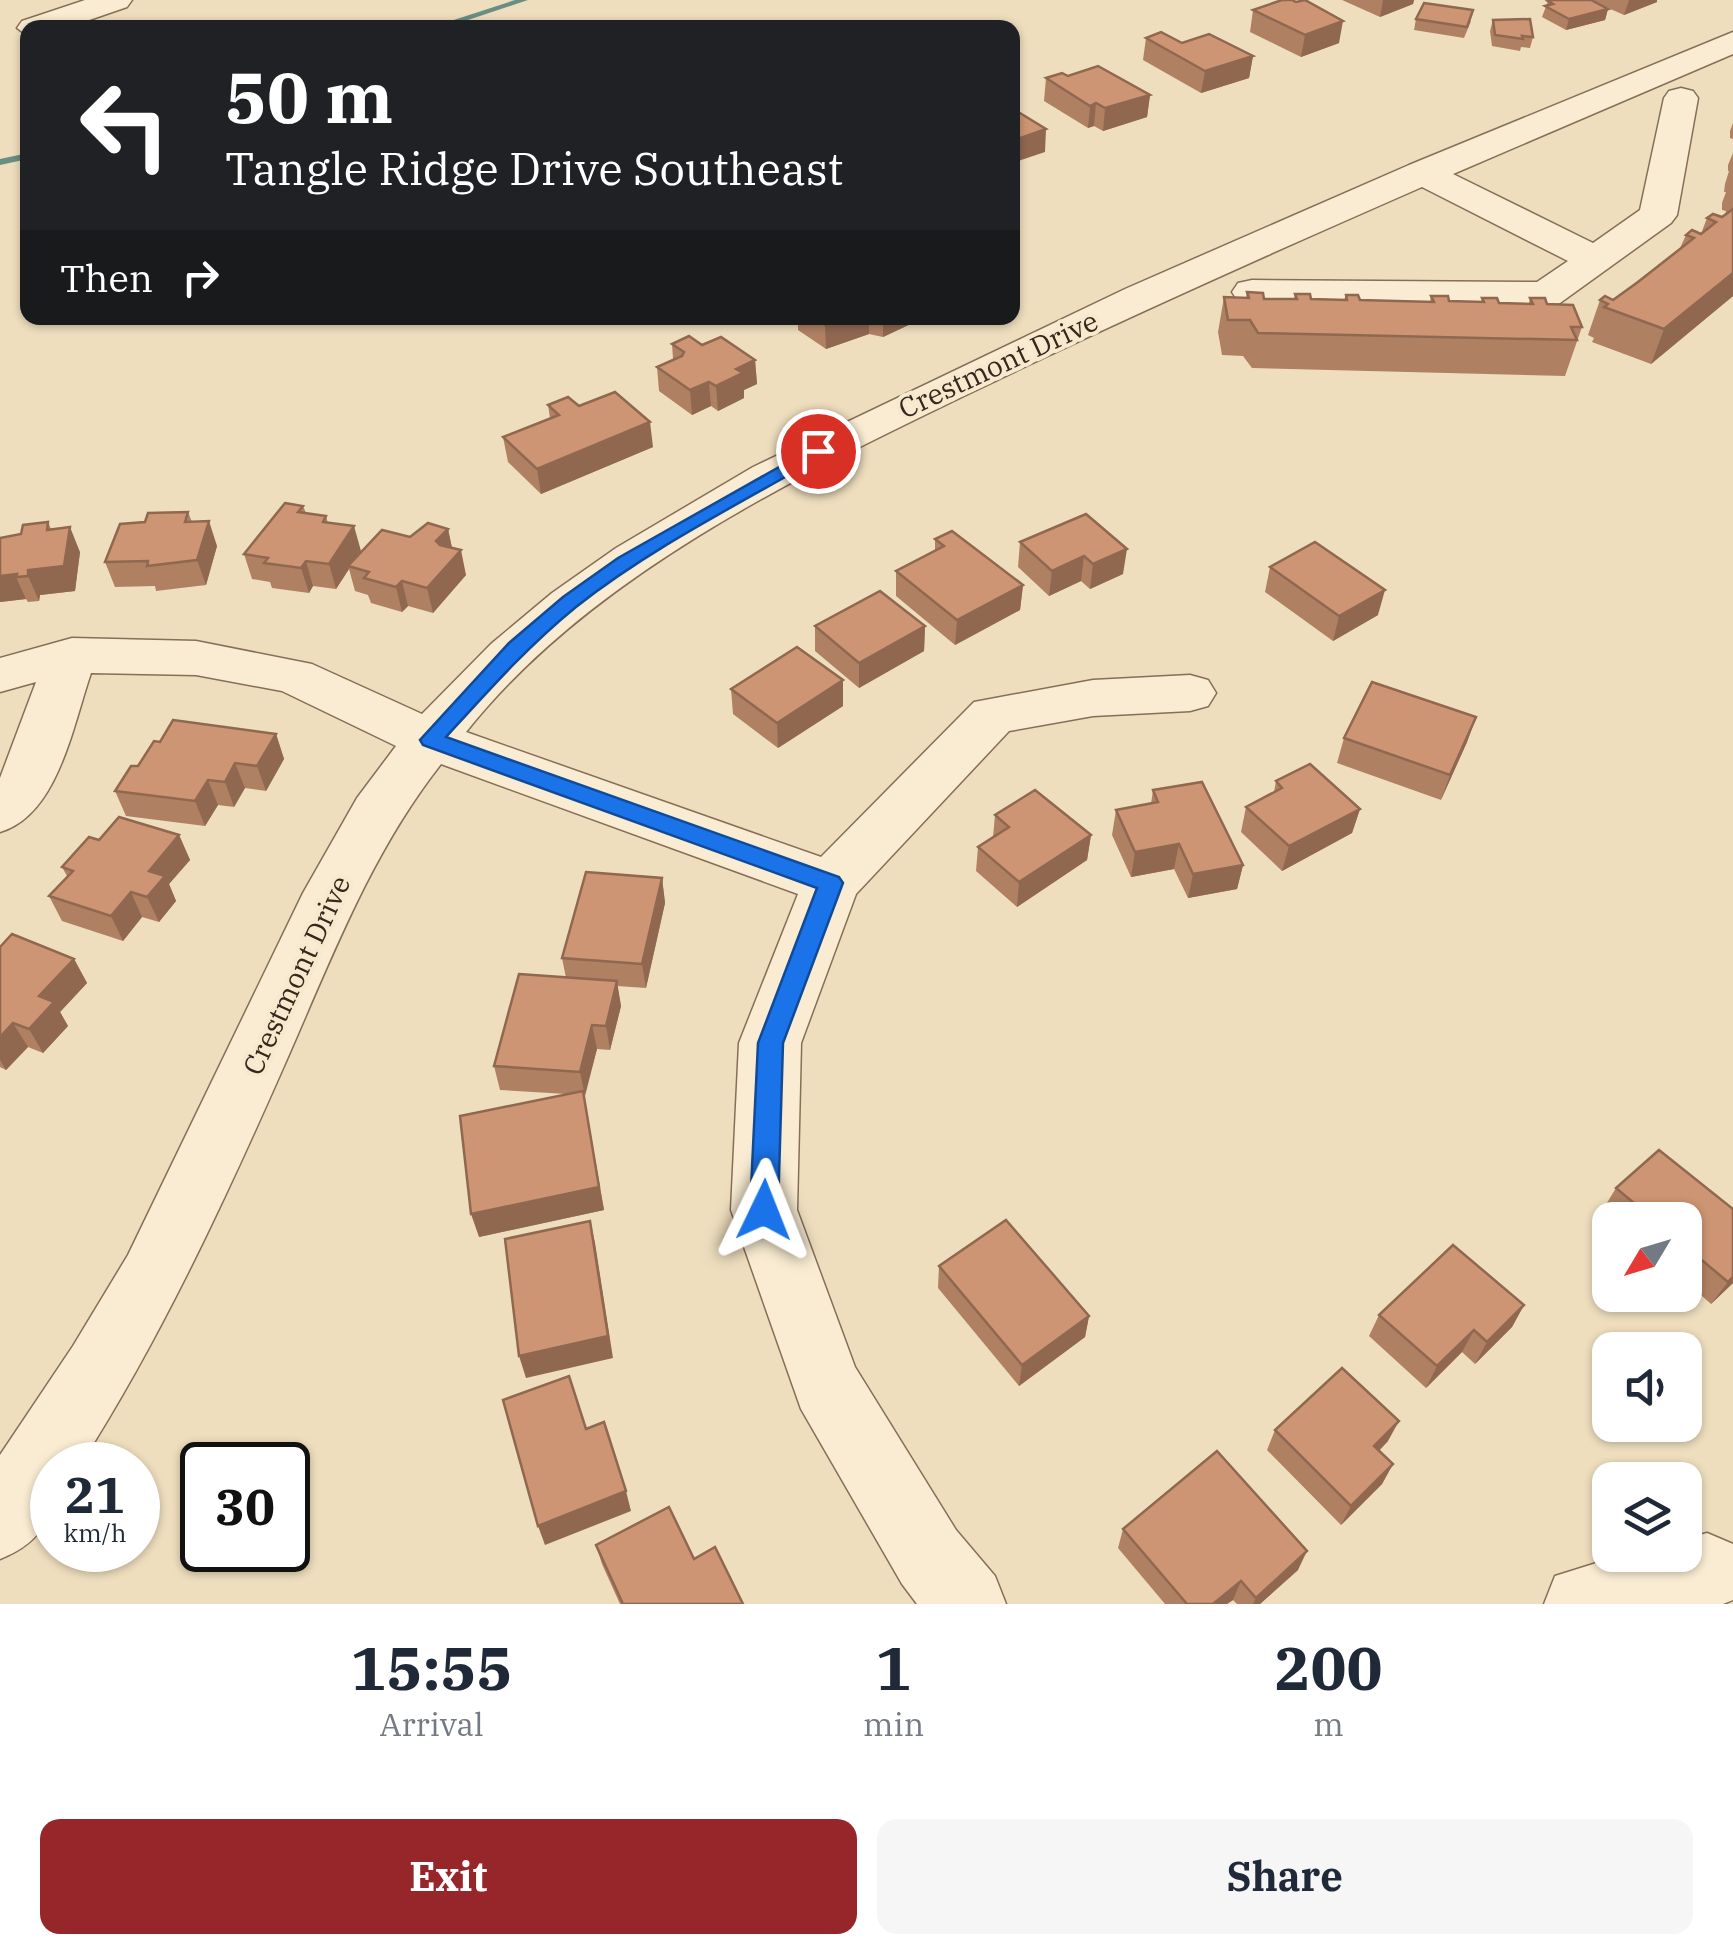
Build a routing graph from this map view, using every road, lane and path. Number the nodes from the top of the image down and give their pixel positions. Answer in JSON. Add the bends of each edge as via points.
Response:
{"nodes":[{"id":1,"x":116,"y":0,"type":"edge"},
{"id":2,"x":55,"y":20,"type":"edge"},
{"id":3,"x":1733,"y":42,"type":"edge"},
{"id":4,"x":1681,"y":98,"type":"dead end"},
{"id":5,"x":1431,"y":168,"type":"junction"},
{"id":6,"x":1604,"y":253,"type":"junction"},
{"id":7,"x":1252,"y":292,"type":"edge"},
{"id":8,"x":72,"y":655,"type":"junction"},
{"id":9,"x":0,"y":675,"type":"edge"},
{"id":10,"x":1190,"y":694,"type":"dead end"},
{"id":11,"x":431,"y":740,"type":"junction"},
{"id":12,"x":0,"y":812,"type":"edge"},
{"id":13,"x":831,"y":883,"type":"junction"},
{"id":14,"x":0,"y":1521,"type":"edge"},
{"id":15,"x":1707,"y":1572,"type":"dead end"},
{"id":16,"x":966,"y":1604,"type":"edge"},
{"id":17,"x":1583,"y":1604,"type":"edge"}],
"edges":[{"from":1,"to":2,"type":"street"},
{"from":3,"to":5,"type":"street","name":"Crestmont Drive"},
{"from":4,"to":6,"type":"street","via":[[1658,215]]},
{"from":5,"to":6,"type":"street"},
{"from":5,"to":11,"type":"street","name":"Crestmont Drive","via":[[1030,346],[762,480],[570,602],[516,648]]},
{"from":6,"to":7,"type":"street","via":[[1546,294]]},
{"from":8,"to":9,"type":"street"},
{"from":8,"to":11,"type":"street","via":[[196,658],[294,676]]},
{"from":8,"to":12,"type":"street","via":[[23,789]]},
{"from":10,"to":13,"type":"street","via":[[1092,698],[993,716]]},
{"from":11,"to":13,"type":"street"},
{"from":11,"to":14,"type":"street","name":"Crestmont Drive","via":[[401,777],[316,920],[154,1275]]},
{"from":13,"to":16,"type":"street","via":[[770,1043],[764,1210],[826,1385],[929,1557]]},
{"from":15,"to":17,"type":"street"}]}
